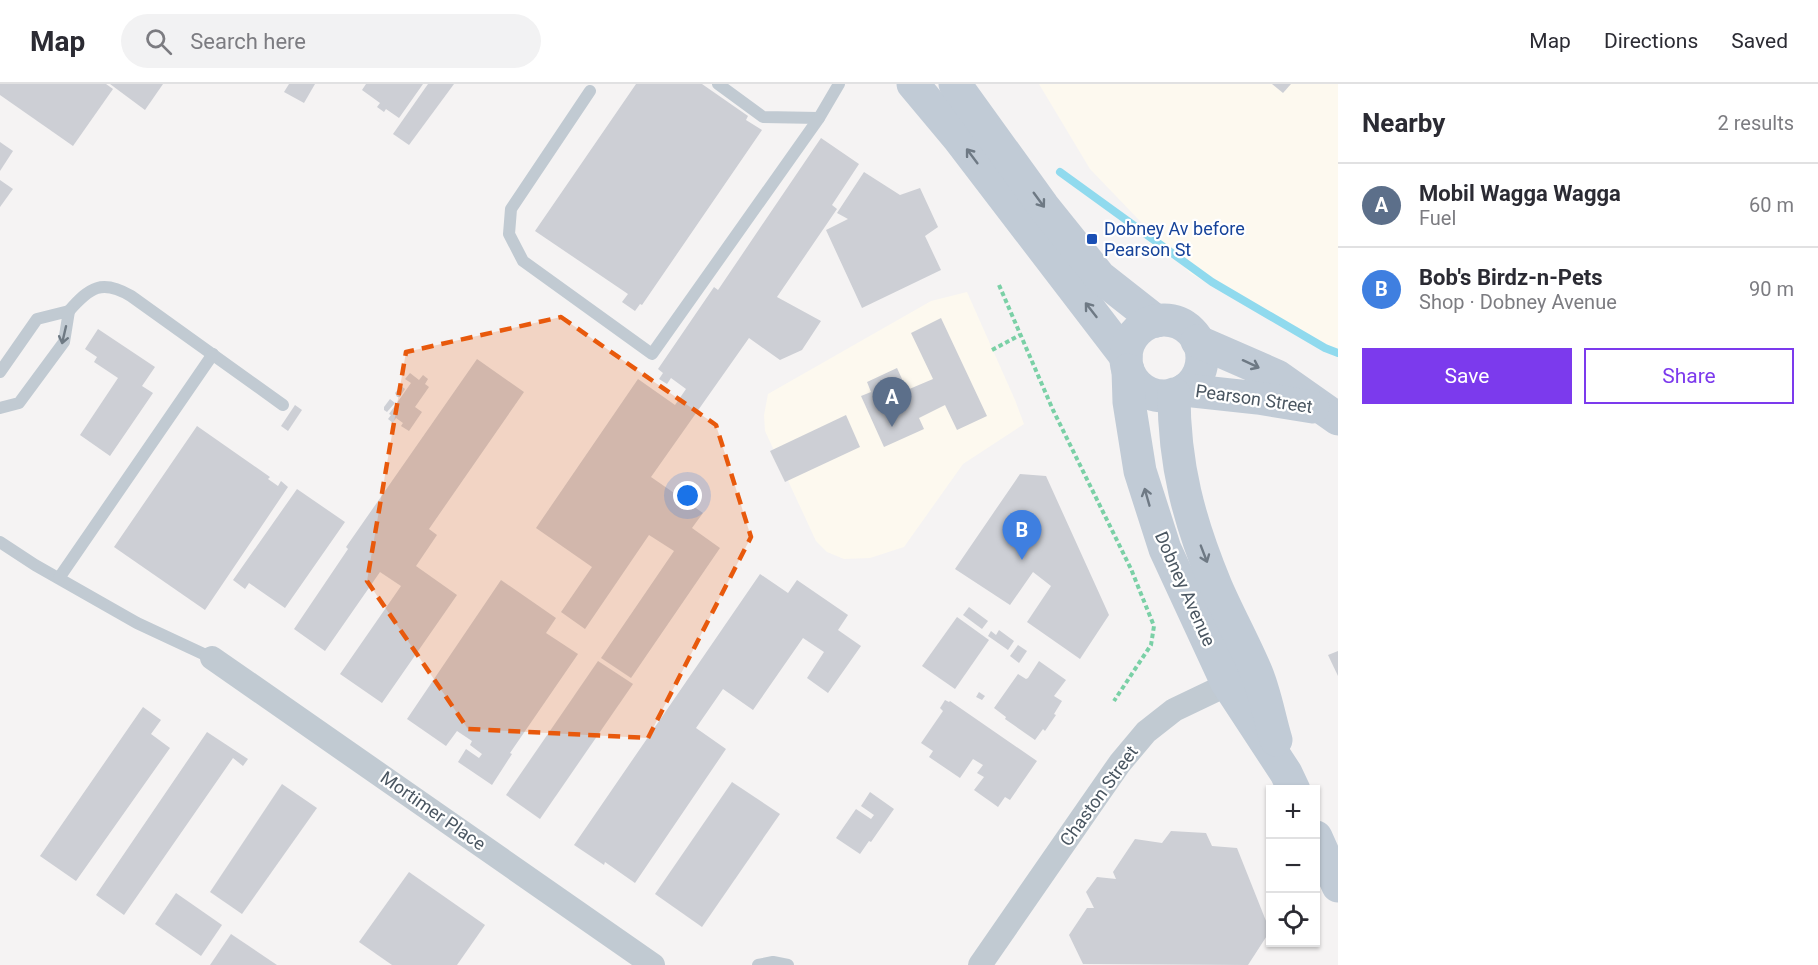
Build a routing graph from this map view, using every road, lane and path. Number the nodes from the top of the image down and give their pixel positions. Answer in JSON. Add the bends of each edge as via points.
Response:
{"nodes":[{"id":1,"x":718,"y":84,"type":"edge"},
{"id":2,"x":839,"y":84,"type":"edge"},
{"id":3,"x":913,"y":84,"type":"edge"},
{"id":4,"x":956,"y":84,"type":"edge"},
{"id":5,"x":590,"y":91,"type":"dead end"},
{"id":6,"x":819,"y":118,"type":"junction"},
{"id":7,"x":999,"y":285,"type":"dead end"},
{"id":8,"x":69,"y":311,"type":"junction"},
{"id":9,"x":1156,"y":321,"type":"junction"},
{"id":10,"x":1020,"y":335,"type":"junction"},
{"id":11,"x":1197,"y":341,"type":"junction"},
{"id":12,"x":992,"y":350,"type":"dead end"},
{"id":13,"x":213,"y":354,"type":"junction"},
{"id":14,"x":1127,"y":363,"type":"junction"},
{"id":15,"x":0,"y":372,"type":"edge"},
{"id":16,"x":1179,"y":392,"type":"junction"},
{"id":17,"x":283,"y":405,"type":"dead end"},
{"id":18,"x":0,"y":408,"type":"edge"},
{"id":19,"x":1331,"y":414,"type":"edge"},
{"id":20,"x":0,"y":542,"type":"edge"},
{"id":21,"x":59,"y":578,"type":"junction"},
{"id":22,"x":212,"y":658,"type":"joint"},
{"id":23,"x":1242,"y":677,"type":"junction"},
{"id":24,"x":1114,"y":701,"type":"dead end"},
{"id":25,"x":1290,"y":781,"type":"edge"},
{"id":26,"x":1317,"y":839,"type":"edge"},
{"id":27,"x":1338,"y":886,"type":"edge"},
{"id":28,"x":653,"y":965,"type":"edge"},
{"id":29,"x":758,"y":965,"type":"edge"},
{"id":30,"x":788,"y":965,"type":"edge"},
{"id":31,"x":980,"y":965,"type":"edge"}],
"edges":[{"from":1,"to":6,"type":"lane","via":[[763,117]]},
{"from":2,"to":6,"type":"lane"},
{"from":14,"to":3,"type":"main road","one_way":true,"via":[[959,139]]},
{"from":4,"to":9,"type":"main road","one_way":true,"via":[[1043,206],[1100,277]]},
{"from":5,"to":6,"type":"lane","via":[[511,209],[509,234],[523,261],[652,354]]},
{"from":7,"to":10,"type":"path"},
{"from":8,"to":13,"type":"lane","via":[[83,295],[100,287],[116,287]]},
{"from":8,"to":15,"type":"lane","via":[[37,319]]},
{"from":8,"to":18,"type":"lane","one_way":true,"via":[[64,342],[19,403]]},
{"from":9,"to":11,"type":"main road","via":[[1183,325]]},
{"from":9,"to":14,"type":"main road","via":[[1134,334],[1128,345]]},
{"from":10,"to":12,"type":"path"},
{"from":10,"to":24,"type":"path","via":[[1131,568],[1154,626],[1151,645]]},
{"from":11,"to":16,"type":"main road","via":[[1201,352],[1198,373]]},
{"from":11,"to":19,"type":"main road","name":"Pearson Street","one_way":true,"via":[[1277,376]]},
{"from":13,"to":17,"type":"lane"},
{"from":13,"to":21,"type":"lane"},
{"from":14,"to":16,"type":"main road","via":[[1133,380],[1151,394]]},
{"from":23,"to":14,"type":"main road","name":"Dobney Avenue","one_way":true,"via":[[1165,549],[1140,471]]},
{"from":16,"to":19,"type":"main road","name":"Pearson Street","via":[[1258,398]]},
{"from":16,"to":23,"type":"main road","one_way":true,"via":[[1175,440],[1185,500]]},
{"from":20,"to":21,"type":"lane"},
{"from":21,"to":22,"type":"lane","via":[[136,623]]},
{"from":22,"to":28,"type":"street","name":"Mortimer Place"},
{"from":23,"to":25,"type":"main road","name":"Dobney Avenue"},
{"from":23,"to":31,"type":"street","name":"Chaston Street","via":[[1174,710],[1146,732],[1096,797]]},
{"from":26,"to":27,"type":"main road"},
{"from":29,"to":30,"type":"lane"}]}
